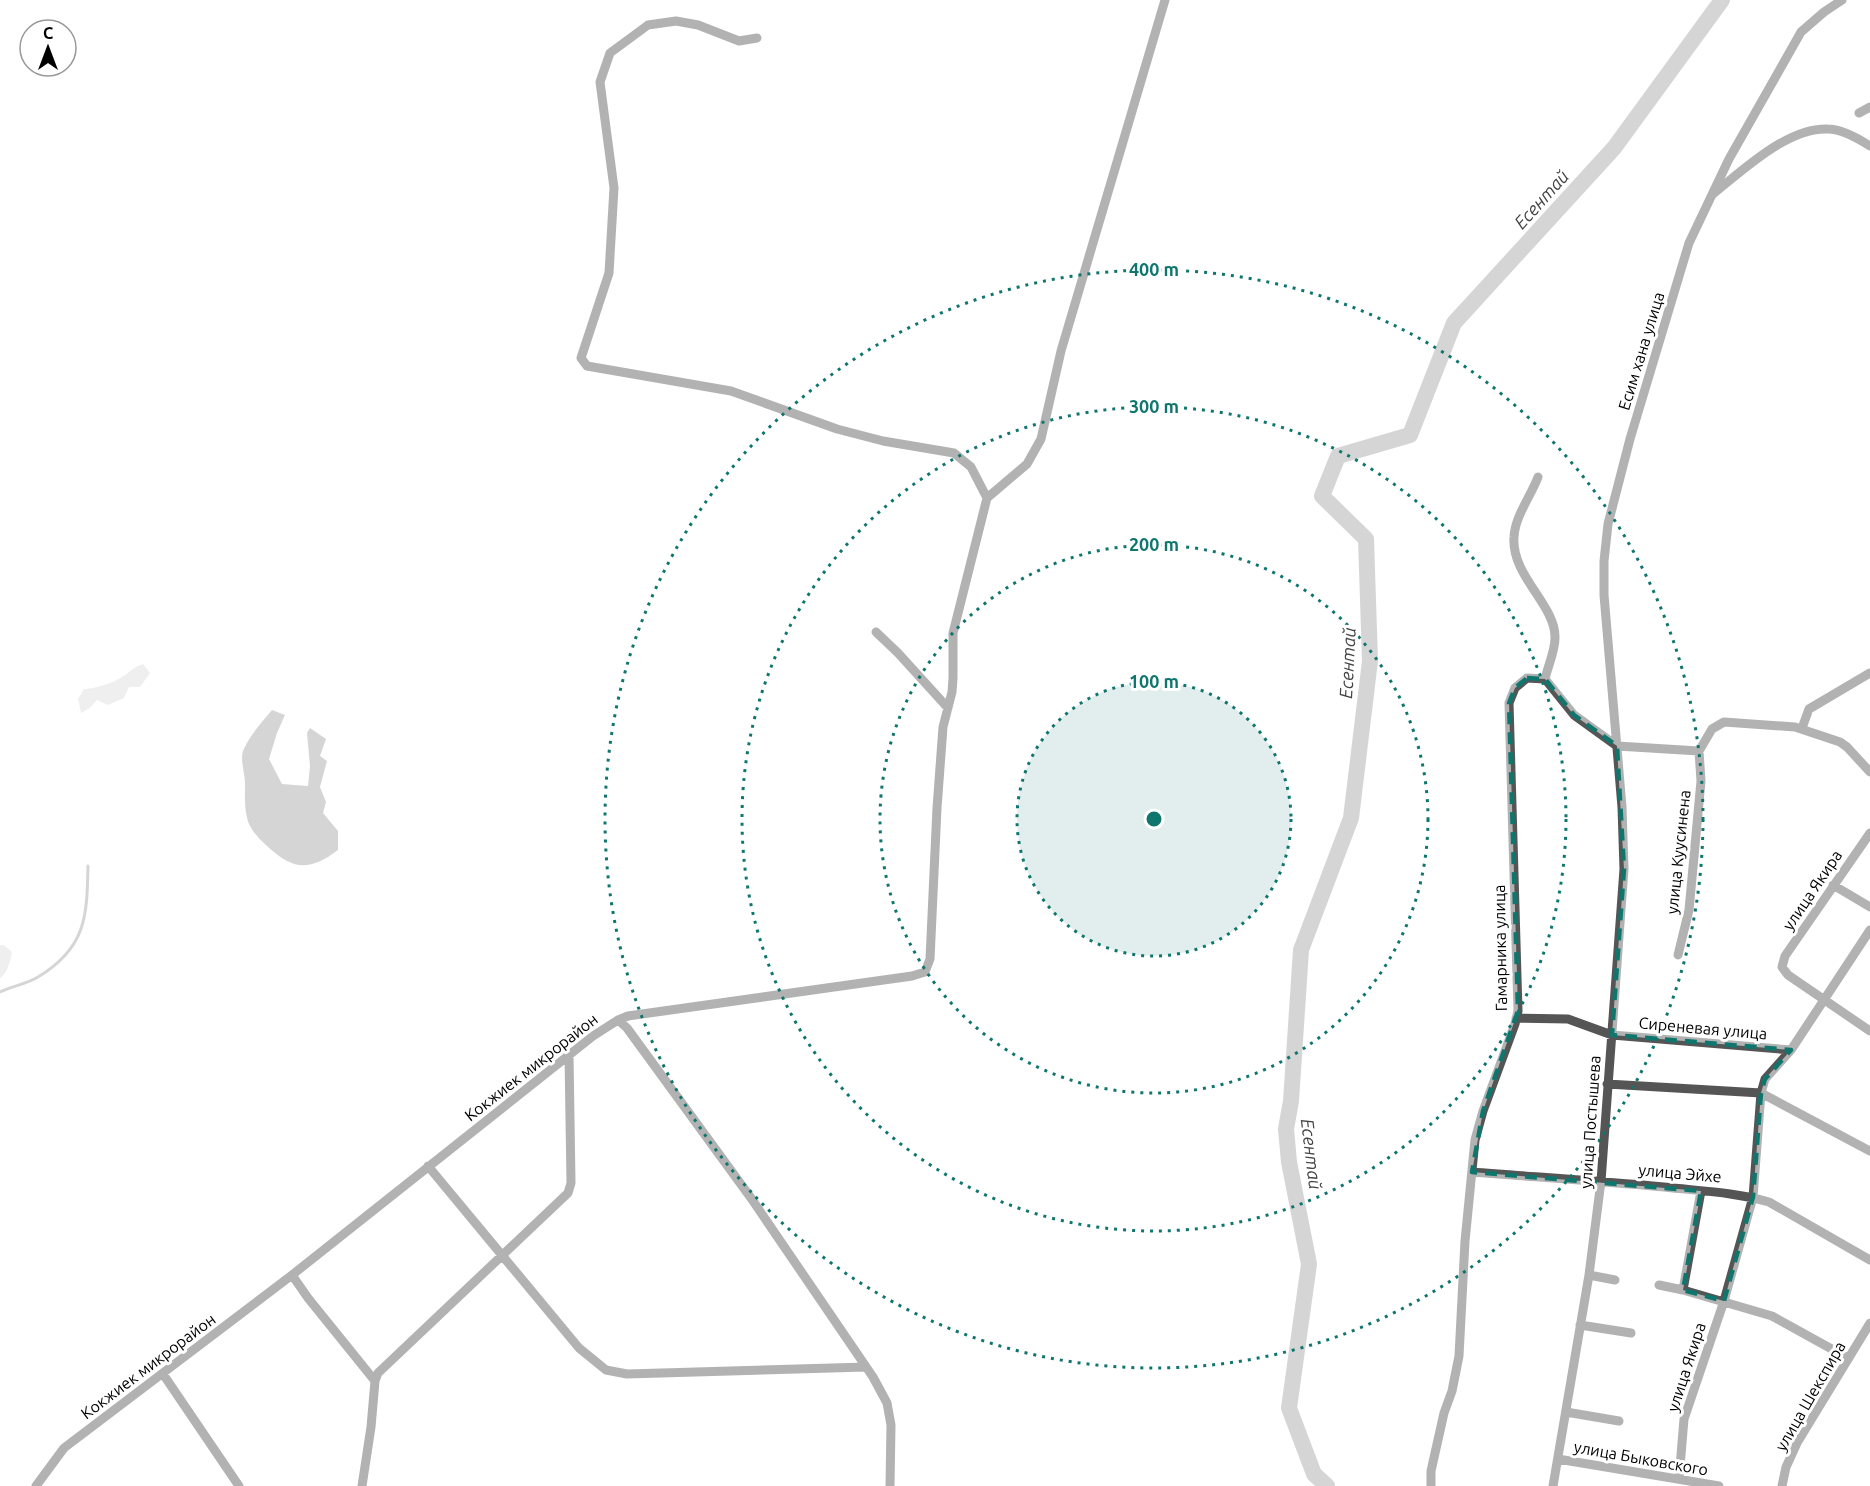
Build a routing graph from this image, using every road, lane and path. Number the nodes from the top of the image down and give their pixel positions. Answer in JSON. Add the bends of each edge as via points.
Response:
{"nodes":[{"id":1,"x":1165,"y":0,"type":"edge"},
{"id":2,"x":1842,"y":0,"type":"edge"},
{"id":3,"x":757,"y":38,"type":"dead end"},
{"id":4,"x":1870,"y":107,"type":"edge"},
{"id":5,"x":1859,"y":113,"type":"dead end"},
{"id":6,"x":1870,"y":146,"type":"edge"},
{"id":7,"x":1711,"y":195,"type":"junction"},
{"id":8,"x":1538,"y":477,"type":"dead end"},
{"id":9,"x":987,"y":498,"type":"junction"},
{"id":10,"x":876,"y":632,"type":"dead end"},
{"id":11,"x":1870,"y":674,"type":"edge"},
{"id":12,"x":1545,"y":679,"type":"junction"},
{"id":13,"x":948,"y":708,"type":"junction"},
{"id":14,"x":1802,"y":728,"type":"junction"},
{"id":15,"x":1617,"y":746,"type":"junction"},
{"id":16,"x":1699,"y":751,"type":"junction"},
{"id":17,"x":1618,"y":757,"type":"joint"},
{"id":18,"x":1870,"y":772,"type":"edge"},
{"id":19,"x":1870,"y":832,"type":"edge"},
{"id":20,"x":1833,"y":885,"type":"junction"},
{"id":21,"x":1870,"y":908,"type":"edge"},
{"id":22,"x":1870,"y":930,"type":"edge"},
{"id":23,"x":1678,"y":955,"type":"dead end"},
{"id":24,"x":1826,"y":1000,"type":"junction"},
{"id":25,"x":1516,"y":1018,"type":"junction"},
{"id":26,"x":618,"y":1020,"type":"junction"},
{"id":27,"x":1870,"y":1031,"type":"edge"},
{"id":28,"x":1612,"y":1035,"type":"junction"},
{"id":29,"x":1791,"y":1050,"type":"junction"},
{"id":30,"x":569,"y":1055,"type":"junction"},
{"id":31,"x":1607,"y":1084,"type":"junction"},
{"id":32,"x":1762,"y":1091,"type":"junction"},
{"id":33,"x":1870,"y":1151,"type":"edge"},
{"id":34,"x":428,"y":1166,"type":"junction"},
{"id":35,"x":1472,"y":1172,"type":"junction"},
{"id":36,"x":1601,"y":1181,"type":"junction"},
{"id":37,"x":1701,"y":1191,"type":"junction"},
{"id":38,"x":1753,"y":1197,"type":"junction"},
{"id":39,"x":503,"y":1257,"type":"junction"},
{"id":40,"x":1870,"y":1260,"type":"edge"},
{"id":41,"x":292,"y":1275,"type":"junction"},
{"id":42,"x":1589,"y":1275,"type":"junction"},
{"id":43,"x":1615,"y":1280,"type":"dead end"},
{"id":44,"x":1659,"y":1286,"type":"dead end"},
{"id":45,"x":1683,"y":1290,"type":"junction"},
{"id":46,"x":1724,"y":1301,"type":"junction"},
{"id":47,"x":1870,"y":1323,"type":"edge"},
{"id":48,"x":1580,"y":1325,"type":"junction"},
{"id":49,"x":1631,"y":1333,"type":"dead end"},
{"id":50,"x":1848,"y":1358,"type":"junction"},
{"id":51,"x":866,"y":1367,"type":"junction"},
{"id":52,"x":163,"y":1374,"type":"junction"},
{"id":53,"x":375,"y":1381,"type":"junction"},
{"id":54,"x":1566,"y":1412,"type":"junction"},
{"id":55,"x":1619,"y":1421,"type":"dead end"},
{"id":56,"x":1558,"y":1459,"type":"junction"},
{"id":57,"x":1679,"y":1479,"type":"junction"},
{"id":58,"x":36,"y":1486,"type":"edge"},
{"id":59,"x":239,"y":1486,"type":"edge"},
{"id":60,"x":362,"y":1486,"type":"edge"},
{"id":61,"x":890,"y":1486,"type":"edge"},
{"id":62,"x":1431,"y":1486,"type":"edge"},
{"id":63,"x":1553,"y":1486,"type":"edge"},
{"id":64,"x":1719,"y":1486,"type":"edge"},
{"id":65,"x":1782,"y":1486,"type":"edge"}],
"edges":[{"from":1,"to":9,"type":"street","via":[[1061,351],[1041,439],[1027,464]]},
{"from":2,"to":7,"type":"street","name":"Есим хана улица","via":[[1801,32]]},
{"from":3,"to":9,"type":"street","via":[[739,41],[676,21],[648,25],[610,53],[600,82],[614,188],[609,273],[581,358],[587,366],[731,391],[837,429],[954,453],[971,467]]},
{"from":4,"to":5,"type":"street"},
{"from":6,"to":7,"type":"street","via":[[1828,129],[1794,135]]},
{"from":7,"to":15,"type":"street","name":"Есим хана улица","via":[[1689,243],[1608,524],[1604,595]]},
{"from":8,"to":12,"type":"street","via":[[1514,536],[1515,552],[1526,580],[1554,626],[1555,640]]},
{"from":9,"to":13,"type":"street","via":[[953,633]]},
{"from":10,"to":13,"type":"street"},
{"from":11,"to":14,"type":"street","via":[[1809,708]]},
{"from":12,"to":15,"type":"street","via":[[1574,715]]},
{"from":12,"to":25,"type":"street","name":"Гамарника улица","via":[[1527,678],[1515,688],[1509,703]]},
{"from":13,"to":26,"type":"street","via":[[938,796],[930,959],[925,972]]},
{"from":14,"to":16,"type":"street","via":[[1724,722],[1712,729]]},
{"from":14,"to":18,"type":"street","via":[[1847,747]]},
{"from":15,"to":16,"type":"street"},
{"from":15,"to":17,"type":"street","name":"Есим хана улица"},
{"from":16,"to":23,"type":"street","name":"улица Куусинена","via":[[1701,781],[1689,910]]},
{"from":17,"to":28,"type":"street","name":"улица Постышева","via":[[1624,869]]},
{"from":19,"to":20,"type":"street","name":"улица Якира"},
{"from":20,"to":21,"type":"street"},
{"from":20,"to":24,"type":"street","name":"улица Якира","via":[[1782,966],[1788,975]]},
{"from":22,"to":24,"type":"street","name":"Сиреневая улица"},
{"from":24,"to":27,"type":"street"},
{"from":24,"to":29,"type":"street","name":"Сиреневая улица"},
{"from":25,"to":28,"type":"street","name":"Сиреневая улица","via":[[1568,1019]]},
{"from":25,"to":35,"type":"street","name":"Гамарника улица","via":[[1483,1111]]},
{"from":26,"to":30,"type":"street","name":"Кокжиек микрорайон"},
{"from":26,"to":51,"type":"street","name":"Кокжиек микрорайон","via":[[751,1198]]},
{"from":28,"to":29,"type":"street","name":"Сиреневая улица"},
{"from":28,"to":31,"type":"street","name":"улица Постышева"},
{"from":29,"to":32,"type":"street","name":"Сиреневая улица","via":[[1765,1078]]},
{"from":30,"to":34,"type":"street","name":"Кокжиек микрорайон"},
{"from":30,"to":39,"type":"street","via":[[568,1193]]},
{"from":31,"to":32,"type":"street"},
{"from":31,"to":36,"type":"street","name":"улица Постышева"},
{"from":32,"to":33,"type":"street"},
{"from":32,"to":38,"type":"street","name":"улица Якира"},
{"from":34,"to":39,"type":"street"},
{"from":34,"to":41,"type":"street","name":"Кокжиек микрорайон"},
{"from":35,"to":36,"type":"street","name":"улица Эйхе"},
{"from":35,"to":62,"type":"street","name":"Гамарника улица","via":[[1459,1356],[1431,1471]]},
{"from":36,"to":37,"type":"street","name":"улица Эйхе"},
{"from":36,"to":42,"type":"street","name":"улица Постышева"},
{"from":37,"to":38,"type":"street","name":"улица Эйхе"},
{"from":37,"to":45,"type":"street"},
{"from":38,"to":40,"type":"street","name":"улица Эйхе"},
{"from":38,"to":46,"type":"street","name":"улица Якира"},
{"from":39,"to":51,"type":"street","via":[[579,1348],[606,1370],[627,1374]]},
{"from":39,"to":53,"type":"street","via":[[378,1373]]},
{"from":41,"to":52,"type":"street","name":"Кокжиек микрорайон"},
{"from":41,"to":53,"type":"street"},
{"from":42,"to":43,"type":"street"},
{"from":42,"to":48,"type":"street","name":"улица Постышева"},
{"from":44,"to":45,"type":"street"},
{"from":45,"to":46,"type":"street"},
{"from":46,"to":50,"type":"street","via":[[1772,1316]]},
{"from":46,"to":57,"type":"street","name":"улица Якира","via":[[1684,1419]]},
{"from":47,"to":50,"type":"street","name":"улица Шекспира"},
{"from":48,"to":49,"type":"street"},
{"from":48,"to":54,"type":"street","name":"улица Постышева"},
{"from":50,"to":65,"type":"street","name":"улица Шекспира","via":[[1797,1443]]},
{"from":51,"to":61,"type":"street","name":"Кокжиек микрорайон","via":[[887,1403],[891,1425]]},
{"from":52,"to":58,"type":"street","name":"Кокжиек микрорайон","via":[[64,1448]]},
{"from":52,"to":59,"type":"street"},
{"from":53,"to":60,"type":"street"},
{"from":54,"to":55,"type":"street"},
{"from":54,"to":56,"type":"street","name":"улица Постышева"},
{"from":56,"to":57,"type":"street","name":"улица Быковского"},
{"from":56,"to":63,"type":"street","name":"улица Постышева"},
{"from":57,"to":64,"type":"street","name":"улица Быковского"}]}
